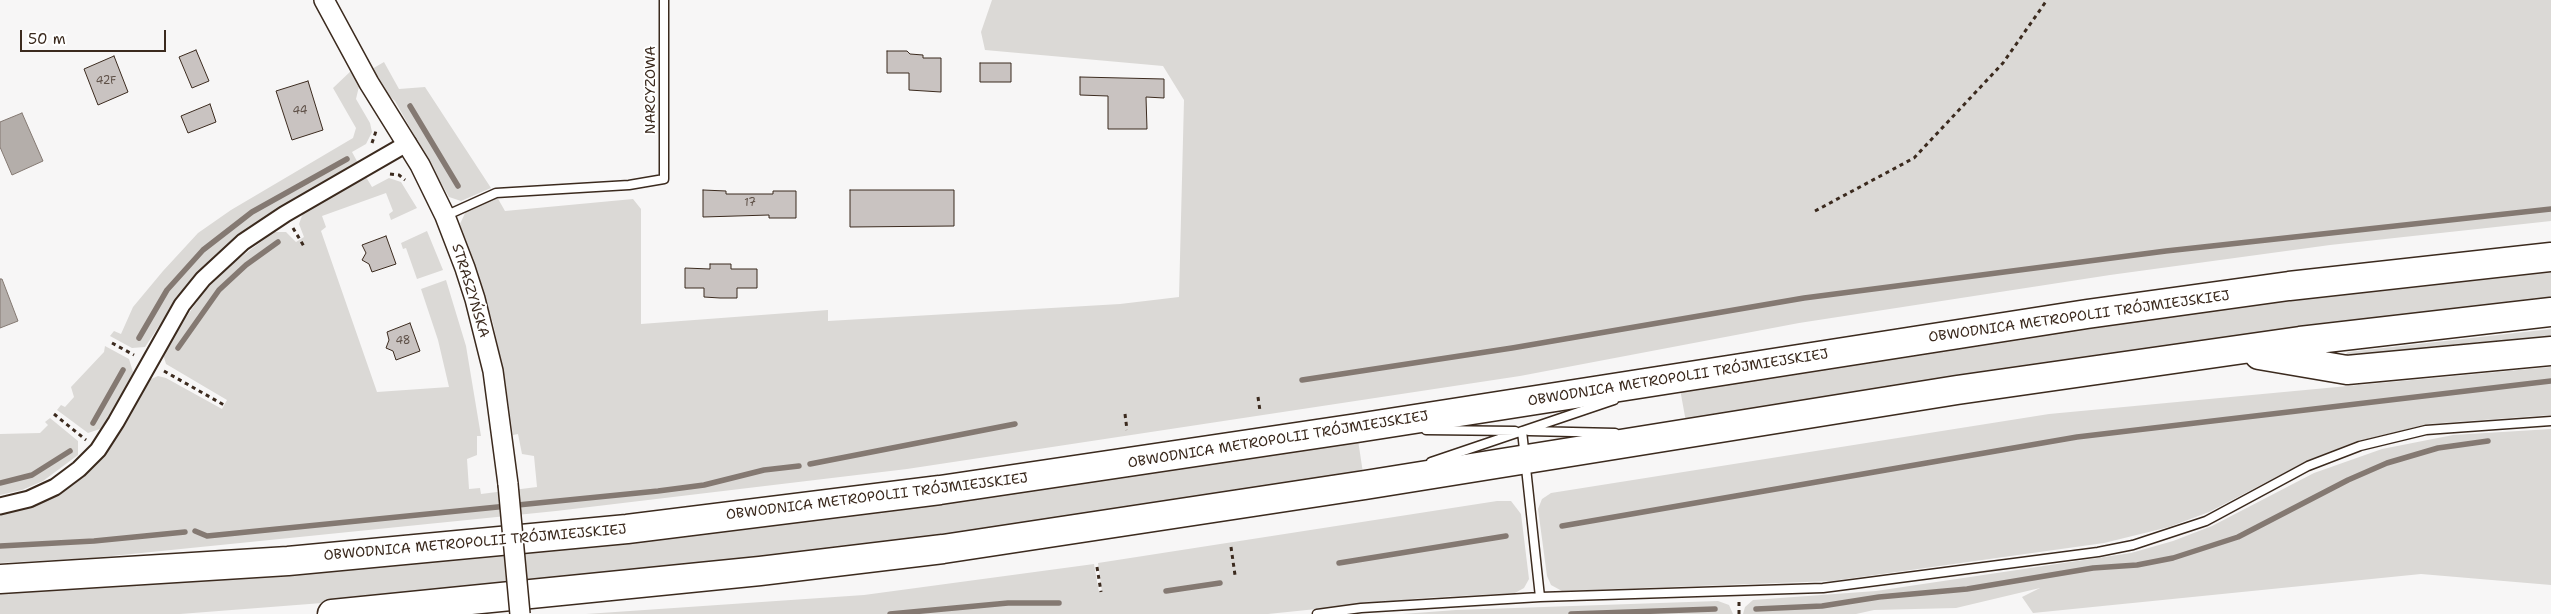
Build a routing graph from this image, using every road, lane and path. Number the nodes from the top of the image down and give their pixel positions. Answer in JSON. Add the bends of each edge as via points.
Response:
{"nodes":[{"id":1,"x":324,"y":0,"type":"edge"},
{"id":2,"x":664,"y":0,"type":"edge"},
{"id":3,"x":2048,"y":0,"type":"edge"},
{"id":4,"x":376,"y":126,"type":"dead end"},
{"id":5,"x":408,"y":143,"type":"junction"},
{"id":6,"x":367,"y":167,"type":"junction"},
{"id":7,"x":408,"y":182,"type":"dead end"},
{"id":8,"x":1815,"y":211,"type":"dead end"},
{"id":9,"x":285,"y":214,"type":"junction"},
{"id":10,"x":445,"y":216,"type":"junction"},
{"id":11,"x":305,"y":248,"type":"dead end"},
{"id":12,"x":2551,"y":257,"type":"edge"},
{"id":13,"x":2551,"y":312,"type":"edge"},
{"id":14,"x":112,"y":343,"type":"dead end"},
{"id":15,"x":2230,"y":350,"type":"junction"},
{"id":16,"x":2551,"y":351,"type":"edge"},
{"id":17,"x":148,"y":363,"type":"junction"},
{"id":18,"x":1679,"y":378,"type":"junction"},
{"id":19,"x":1633,"y":394,"type":"dead end"},
{"id":20,"x":1258,"y":397,"type":"dead end"},
{"id":21,"x":1624,"y":397,"type":"dead end"},
{"id":22,"x":224,"y":405,"type":"dead end"},
{"id":23,"x":1260,"y":411,"type":"dead end"},
{"id":24,"x":54,"y":414,"type":"dead end"},
{"id":25,"x":1125,"y":414,"type":"dead end"},
{"id":26,"x":2551,"y":421,"type":"edge"},
{"id":27,"x":1357,"y":428,"type":"junction"},
{"id":28,"x":1406,"y":429,"type":"dead end"},
{"id":29,"x":1416,"y":429,"type":"dead end"},
{"id":30,"x":1127,"y":430,"type":"dead end"},
{"id":31,"x":1522,"y":431,"type":"junction"},
{"id":32,"x":1620,"y":433,"type":"dead end"},
{"id":33,"x":1629,"y":433,"type":"dead end"},
{"id":34,"x":1688,"y":434,"type":"junction"},
{"id":35,"x":98,"y":450,"type":"junction"},
{"id":36,"x":1524,"y":460,"type":"junction"},
{"id":37,"x":1421,"y":466,"type":"dead end"},
{"id":38,"x":1412,"y":469,"type":"dead end"},
{"id":39,"x":1365,"y":485,"type":"junction"},
{"id":40,"x":0,"y":506,"type":"edge"},
{"id":41,"x":1230,"y":547,"type":"dead end"},
{"id":42,"x":1097,"y":567,"type":"dead end"},
{"id":43,"x":1235,"y":575,"type":"dead end"},
{"id":44,"x":0,"y":580,"type":"edge"},
{"id":45,"x":1100,"y":592,"type":"dead end"},
{"id":46,"x":1540,"y":597,"type":"junction"},
{"id":47,"x":332,"y":614,"type":"edge"},
{"id":48,"x":520,"y":614,"type":"edge"},
{"id":49,"x":1317,"y":614,"type":"edge"}],
"edges":[{"from":1,"to":5,"type":"street","name":"STRASZYŃSKA","via":[[368,83]]},
{"from":2,"to":10,"type":"lane","name":"NARCYZOWA","via":[[664,179],[629,185],[496,193]]},
{"from":3,"to":8,"type":"path","via":[[2003,63],[1914,158]]},
{"from":4,"to":6,"type":"path","via":[[373,142],[360,154]]},
{"from":5,"to":6,"type":"street"},
{"from":5,"to":10,"type":"street","name":"STRASZYŃSKA"},
{"from":6,"to":7,"type":"path","via":[[374,179],[389,174],[399,175]]},
{"from":6,"to":9,"type":"street"},
{"from":9,"to":11,"type":"path"},
{"from":9,"to":17,"type":"street","via":[[243,242],[203,279],[182,305]]},
{"from":10,"to":48,"type":"street","name":"STRASZYŃSKA","bridge":true,"via":[[475,299],[493,371]]},
{"from":12,"to":18,"type":"highway","name":"OBWODNICA METROPOLII TRÓJMIEJSKIEJ","via":[[2289,286],[2116,310]]},
{"from":13,"to":15,"type":"highway"},
{"from":14,"to":17,"type":"path"},
{"from":15,"to":16,"type":"highway","via":[[2347,370]]},
{"from":15,"to":34,"type":"highway"},
{"from":17,"to":22,"type":"path"},
{"from":17,"to":35,"type":"street"},
{"from":18,"to":19,"type":"lane"},
{"from":18,"to":27,"type":"highway","name":"OBWODNICA METROPOLII TRÓJMIEJSKIEJ"},
{"from":20,"to":23,"type":"path"},
{"from":21,"to":31,"type":"lane"},
{"from":24,"to":35,"type":"path"},
{"from":25,"to":30,"type":"path"},
{"from":26,"to":46,"type":"lane","via":[[2426,430],[2360,446],[2308,466],[2206,521],[2133,545],[2098,552],[1823,588]]},
{"from":27,"to":28,"type":"lane"},
{"from":27,"to":44,"type":"highway","name":"OBWODNICA METROPOLII TRÓJMIEJSKIEJ","via":[[940,490],[627,529],[288,561]]},
{"from":29,"to":31,"type":"lane"},
{"from":31,"to":32,"type":"lane"},
{"from":31,"to":36,"type":"lane"},
{"from":31,"to":37,"type":"lane"},
{"from":33,"to":34,"type":"lane"},
{"from":34,"to":36,"type":"highway"},
{"from":35,"to":40,"type":"street","via":[[55,488]]},
{"from":36,"to":39,"type":"highway"},
{"from":36,"to":46,"type":"lane"},
{"from":38,"to":39,"type":"lane"},
{"from":39,"to":47,"type":"highway","via":[[933,550],[760,572]]},
{"from":41,"to":43,"type":"path"},
{"from":42,"to":45,"type":"path"},
{"from":46,"to":49,"type":"lane","via":[[1361,608]]}]}
